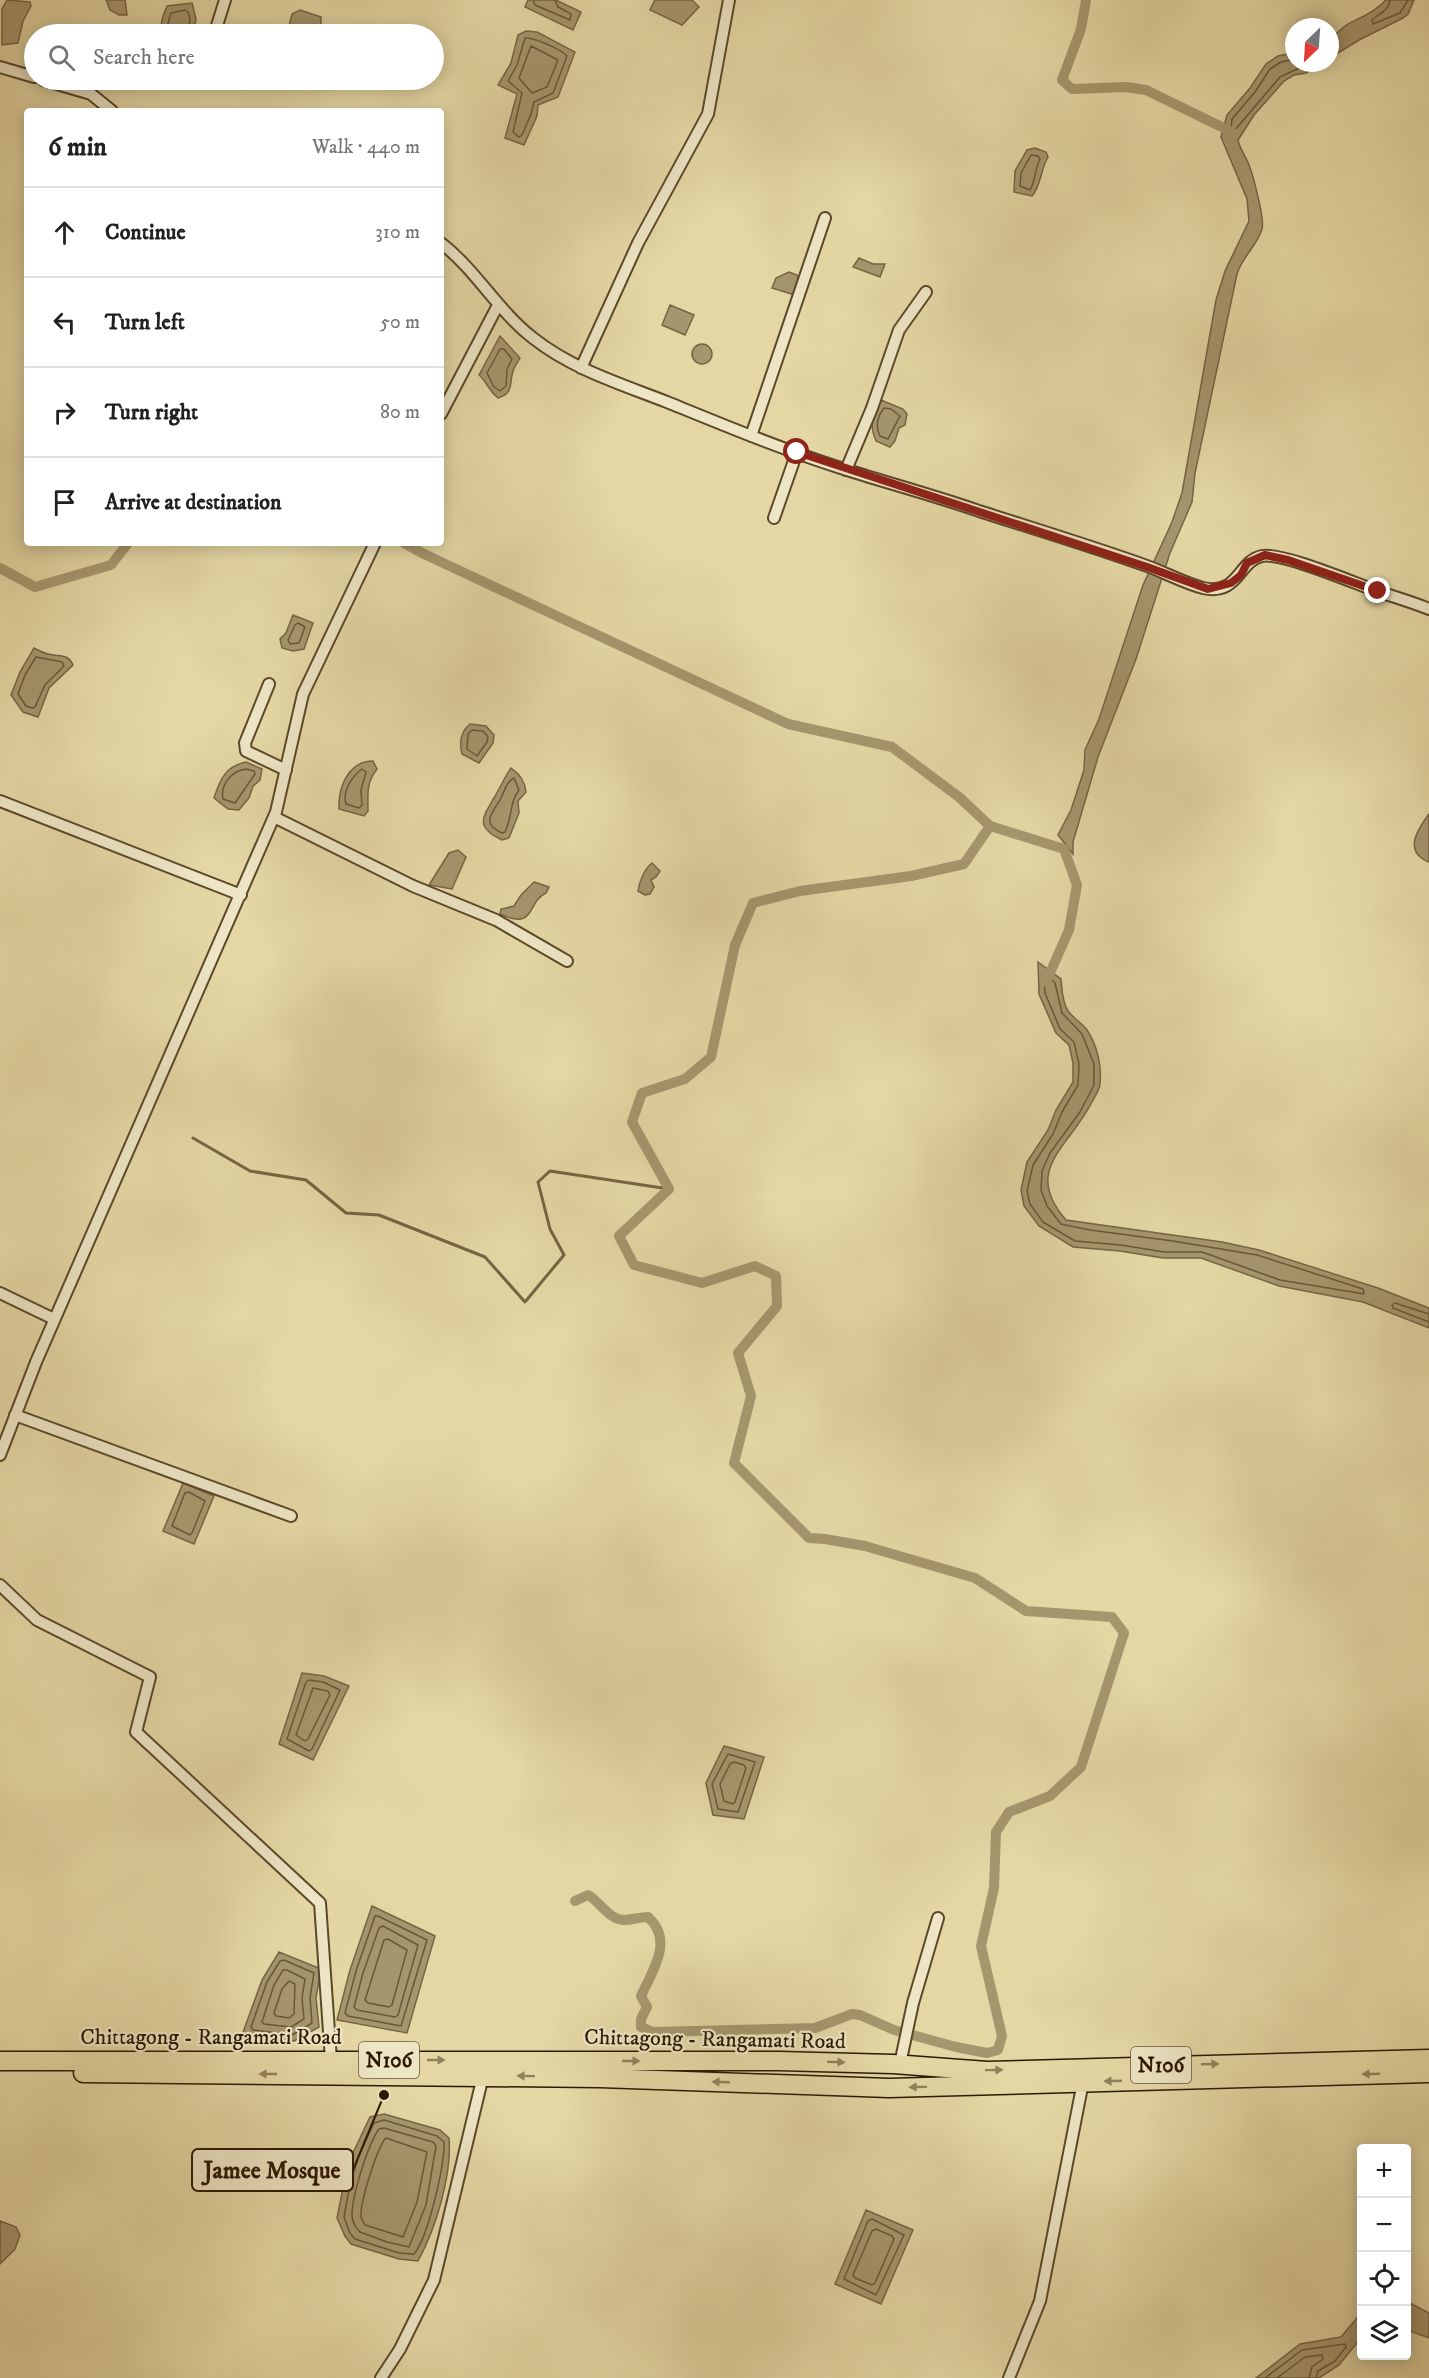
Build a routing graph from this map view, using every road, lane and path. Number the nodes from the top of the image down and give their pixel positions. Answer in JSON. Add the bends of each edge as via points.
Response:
{"nodes":[{"id":1,"x":225,"y":0,"type":"edge"},
{"id":2,"x":729,"y":0,"type":"edge"},
{"id":3,"x":218,"y":24,"type":"edge"},
{"id":4,"x":0,"y":67,"type":"edge"},
{"id":5,"x":24,"y":74,"type":"edge"},
{"id":6,"x":80,"y":90,"type":"edge"},
{"id":7,"x":108,"y":108,"type":"edge"},
{"id":8,"x":825,"y":218,"type":"dead end"},
{"id":9,"x":444,"y":245,"type":"edge"},
{"id":10,"x":926,"y":292,"type":"dead end"},
{"id":11,"x":498,"y":304,"type":"junction"},
{"id":12,"x":581,"y":368,"type":"junction"},
{"id":13,"x":444,"y":408,"type":"edge"},
{"id":14,"x":751,"y":436,"type":"junction"},
{"id":15,"x":797,"y":452,"type":"junction"},
{"id":16,"x":846,"y":470,"type":"junction"},
{"id":17,"x":774,"y":518,"type":"dead end"},
{"id":18,"x":373,"y":546,"type":"edge"},
{"id":19,"x":1429,"y":609,"type":"edge"},
{"id":20,"x":269,"y":684,"type":"dead end"},
{"id":21,"x":286,"y":770,"type":"junction"},
{"id":22,"x":0,"y":801,"type":"edge"},
{"id":23,"x":274,"y":817,"type":"junction"},
{"id":24,"x":241,"y":895,"type":"junction"},
{"id":25,"x":567,"y":961,"type":"dead end"},
{"id":26,"x":0,"y":1293,"type":"edge"},
{"id":27,"x":54,"y":1319,"type":"junction"},
{"id":28,"x":15,"y":1415,"type":"junction"},
{"id":29,"x":0,"y":1455,"type":"edge"},
{"id":30,"x":291,"y":1516,"type":"dead end"},
{"id":31,"x":0,"y":1585,"type":"edge"},
{"id":32,"x":938,"y":1918,"type":"dead end"},
{"id":33,"x":899,"y":2058,"type":"junction"},
{"id":34,"x":1429,"y":2059,"type":"edge"},
{"id":35,"x":331,"y":2060,"type":"junction"},
{"id":36,"x":0,"y":2061,"type":"edge"},
{"id":37,"x":313,"y":2067,"type":"junction"},
{"id":38,"x":0,"y":2072,"type":"edge"},
{"id":39,"x":1152,"y":2073,"type":"junction"},
{"id":40,"x":1429,"y":2073,"type":"edge"},
{"id":41,"x":483,"y":2076,"type":"junction"},
{"id":42,"x":1083,"y":2082,"type":"junction"},
{"id":43,"x":381,"y":2378,"type":"edge"},
{"id":44,"x":1009,"y":2378,"type":"edge"}],
"edges":[{"from":1,"to":3,"type":"street"},
{"from":2,"to":12,"type":"street","via":[[708,114],[638,243]]},
{"from":4,"to":5,"type":"street"},
{"from":6,"to":7,"type":"street","via":[[91,93]]},
{"from":8,"to":14,"type":"street"},
{"from":9,"to":11,"type":"street"},
{"from":10,"to":16,"type":"street","via":[[899,330]]},
{"from":11,"to":12,"type":"street","via":[[533,338]]},
{"from":11,"to":13,"type":"street"},
{"from":12,"to":14,"type":"street"},
{"from":14,"to":15,"type":"street"},
{"from":15,"to":16,"type":"street"},
{"from":15,"to":17,"type":"street"},
{"from":16,"to":19,"type":"street","via":[[920,491],[1208,589],[1231,583],[1247,563],[1265,555]]},
{"from":18,"to":21,"type":"street","via":[[303,694]]},
{"from":20,"to":21,"type":"street","via":[[245,743],[246,751]]},
{"from":21,"to":23,"type":"street"},
{"from":22,"to":24,"type":"street"},
{"from":23,"to":24,"type":"street"},
{"from":23,"to":25,"type":"street","via":[[413,886],[496,920]]},
{"from":24,"to":27,"type":"street"},
{"from":26,"to":27,"type":"street"},
{"from":27,"to":28,"type":"street"},
{"from":28,"to":29,"type":"street"},
{"from":28,"to":30,"type":"street"},
{"from":31,"to":35,"type":"street","via":[[37,1620],[150,1677],[136,1732],[320,1903]]},
{"from":32,"to":33,"type":"street"},
{"from":35,"to":33,"type":"highway","name":"Chittagong - Rangamati Road","number":"N106","one_way":true},
{"from":33,"to":39,"type":"highway","name":"Chittagong - Rangamati Road","number":"N106","one_way":true,"via":[[987,2071]]},
{"from":39,"to":34,"type":"highway","name":"Chittagong - Rangamati Road","number":"N106","one_way":true},
{"from":35,"to":37,"type":"highway","name":"Chittagong - Rangamati Road","number":"N106"},
{"from":36,"to":37,"type":"highway","name":"Chittagong - Rangamati Road","number":"N106"},
{"from":37,"to":38,"type":"highway","one_way":true},
{"from":37,"to":41,"type":"highway"},
{"from":40,"to":39,"type":"highway","one_way":true},
{"from":39,"to":42,"type":"highway","one_way":true},
{"from":42,"to":41,"type":"highway","one_way":true,"via":[[889,2088]]},
{"from":41,"to":43,"type":"street","via":[[434,2280]]},
{"from":42,"to":44,"type":"street","via":[[1040,2301]]}]}
